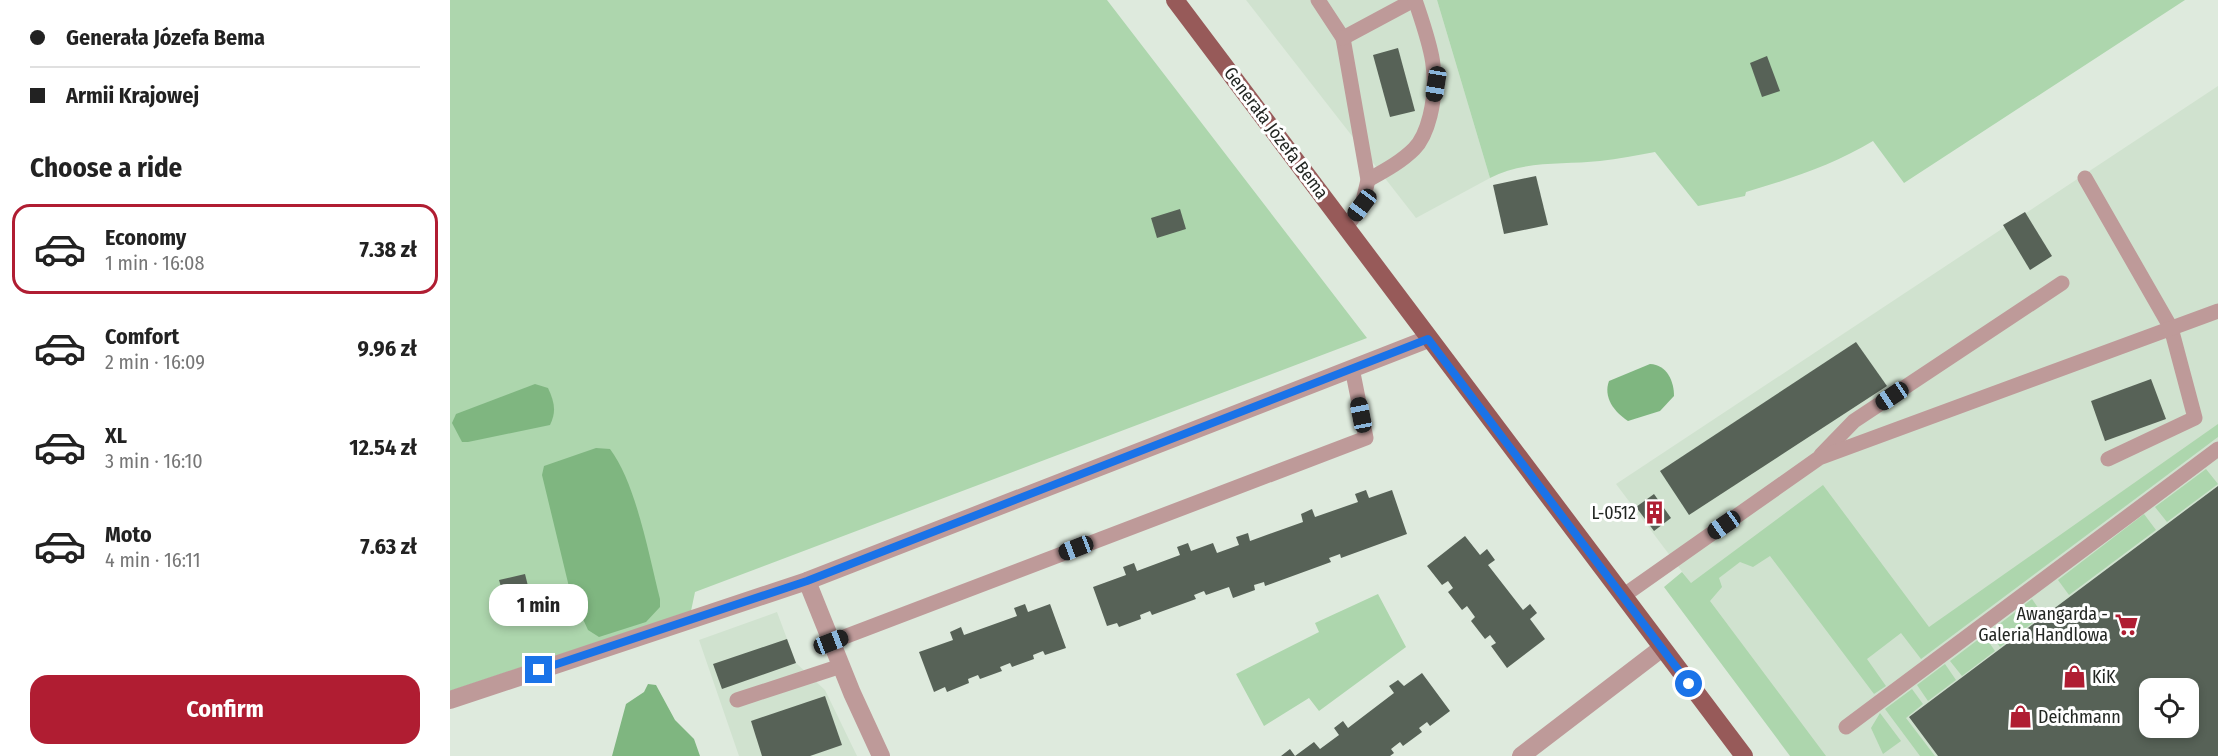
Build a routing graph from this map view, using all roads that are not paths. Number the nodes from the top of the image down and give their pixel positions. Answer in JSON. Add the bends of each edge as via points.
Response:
{"nodes":[{"id":1,"x":1175,"y":0,"type":"edge"},
{"id":2,"x":1318,"y":0,"type":"edge"},
{"id":3,"x":1415,"y":0,"type":"edge"},
{"id":4,"x":1343,"y":38,"type":"junction"},
{"id":5,"x":2085,"y":178,"type":"dead end"},
{"id":6,"x":1368,"y":180,"type":"junction"},
{"id":7,"x":1346,"y":227,"type":"junction"},
{"id":8,"x":2062,"y":283,"type":"dead end"},
{"id":9,"x":2218,"y":310,"type":"edge"},
{"id":10,"x":2171,"y":328,"type":"junction"},
{"id":11,"x":1428,"y":339,"type":"junction"},
{"id":12,"x":1352,"y":368,"type":"junction"},
{"id":13,"x":2218,"y":448,"type":"edge"},
{"id":14,"x":1819,"y":458,"type":"junction"},
{"id":15,"x":2108,"y":459,"type":"dead end"},
{"id":16,"x":807,"y":581,"type":"junction"},
{"id":17,"x":1623,"y":596,"type":"junction"},
{"id":18,"x":831,"y":642,"type":"junction"},
{"id":19,"x":1662,"y":648,"type":"junction"},
{"id":20,"x":841,"y":666,"type":"junction"},
{"id":21,"x":450,"y":700,"type":"edge"},
{"id":22,"x":737,"y":700,"type":"dead end"},
{"id":23,"x":1846,"y":727,"type":"dead end"},
{"id":24,"x":877,"y":755,"type":"edge"},
{"id":25,"x":1521,"y":756,"type":"edge"},
{"id":26,"x":1744,"y":756,"type":"edge"}],
"edges":[{"from":1,"to":7,"type":"main road","name":"Generała Józefa Bema"},
{"from":2,"to":4,"type":"lane"},
{"from":3,"to":4,"type":"lane"},
{"from":3,"to":6,"type":"lane","via":[[1429,42],[1436,84],[1426,131],[1415,148]]},
{"from":4,"to":6,"type":"lane"},
{"from":5,"to":10,"type":"lane"},
{"from":6,"to":7,"type":"lane","via":[[1362,205]]},
{"from":7,"to":11,"type":"main road","name":"Generała Józefa Bema"},
{"from":8,"to":14,"type":"lane","via":[[1854,421]]},
{"from":9,"to":10,"type":"lane"},
{"from":10,"to":14,"type":"lane"},
{"from":10,"to":15,"type":"lane","via":[[2194,418]]},
{"from":11,"to":12,"type":"street"},
{"from":11,"to":17,"type":"main road","name":"Generała Józefa Bema"},
{"from":12,"to":16,"type":"street"},
{"from":12,"to":18,"type":"lane","via":[[1366,438]]},
{"from":13,"to":23,"type":"lane"},
{"from":14,"to":17,"type":"lane"},
{"from":16,"to":18,"type":"street"},
{"from":16,"to":21,"type":"street"},
{"from":17,"to":19,"type":"main road","name":"Generała Józefa Bema"},
{"from":18,"to":20,"type":"street"},
{"from":19,"to":25,"type":"street"},
{"from":19,"to":26,"type":"main road","name":"Generała Józefa Bema"},
{"from":20,"to":22,"type":"lane"},
{"from":20,"to":24,"type":"street"}]}
